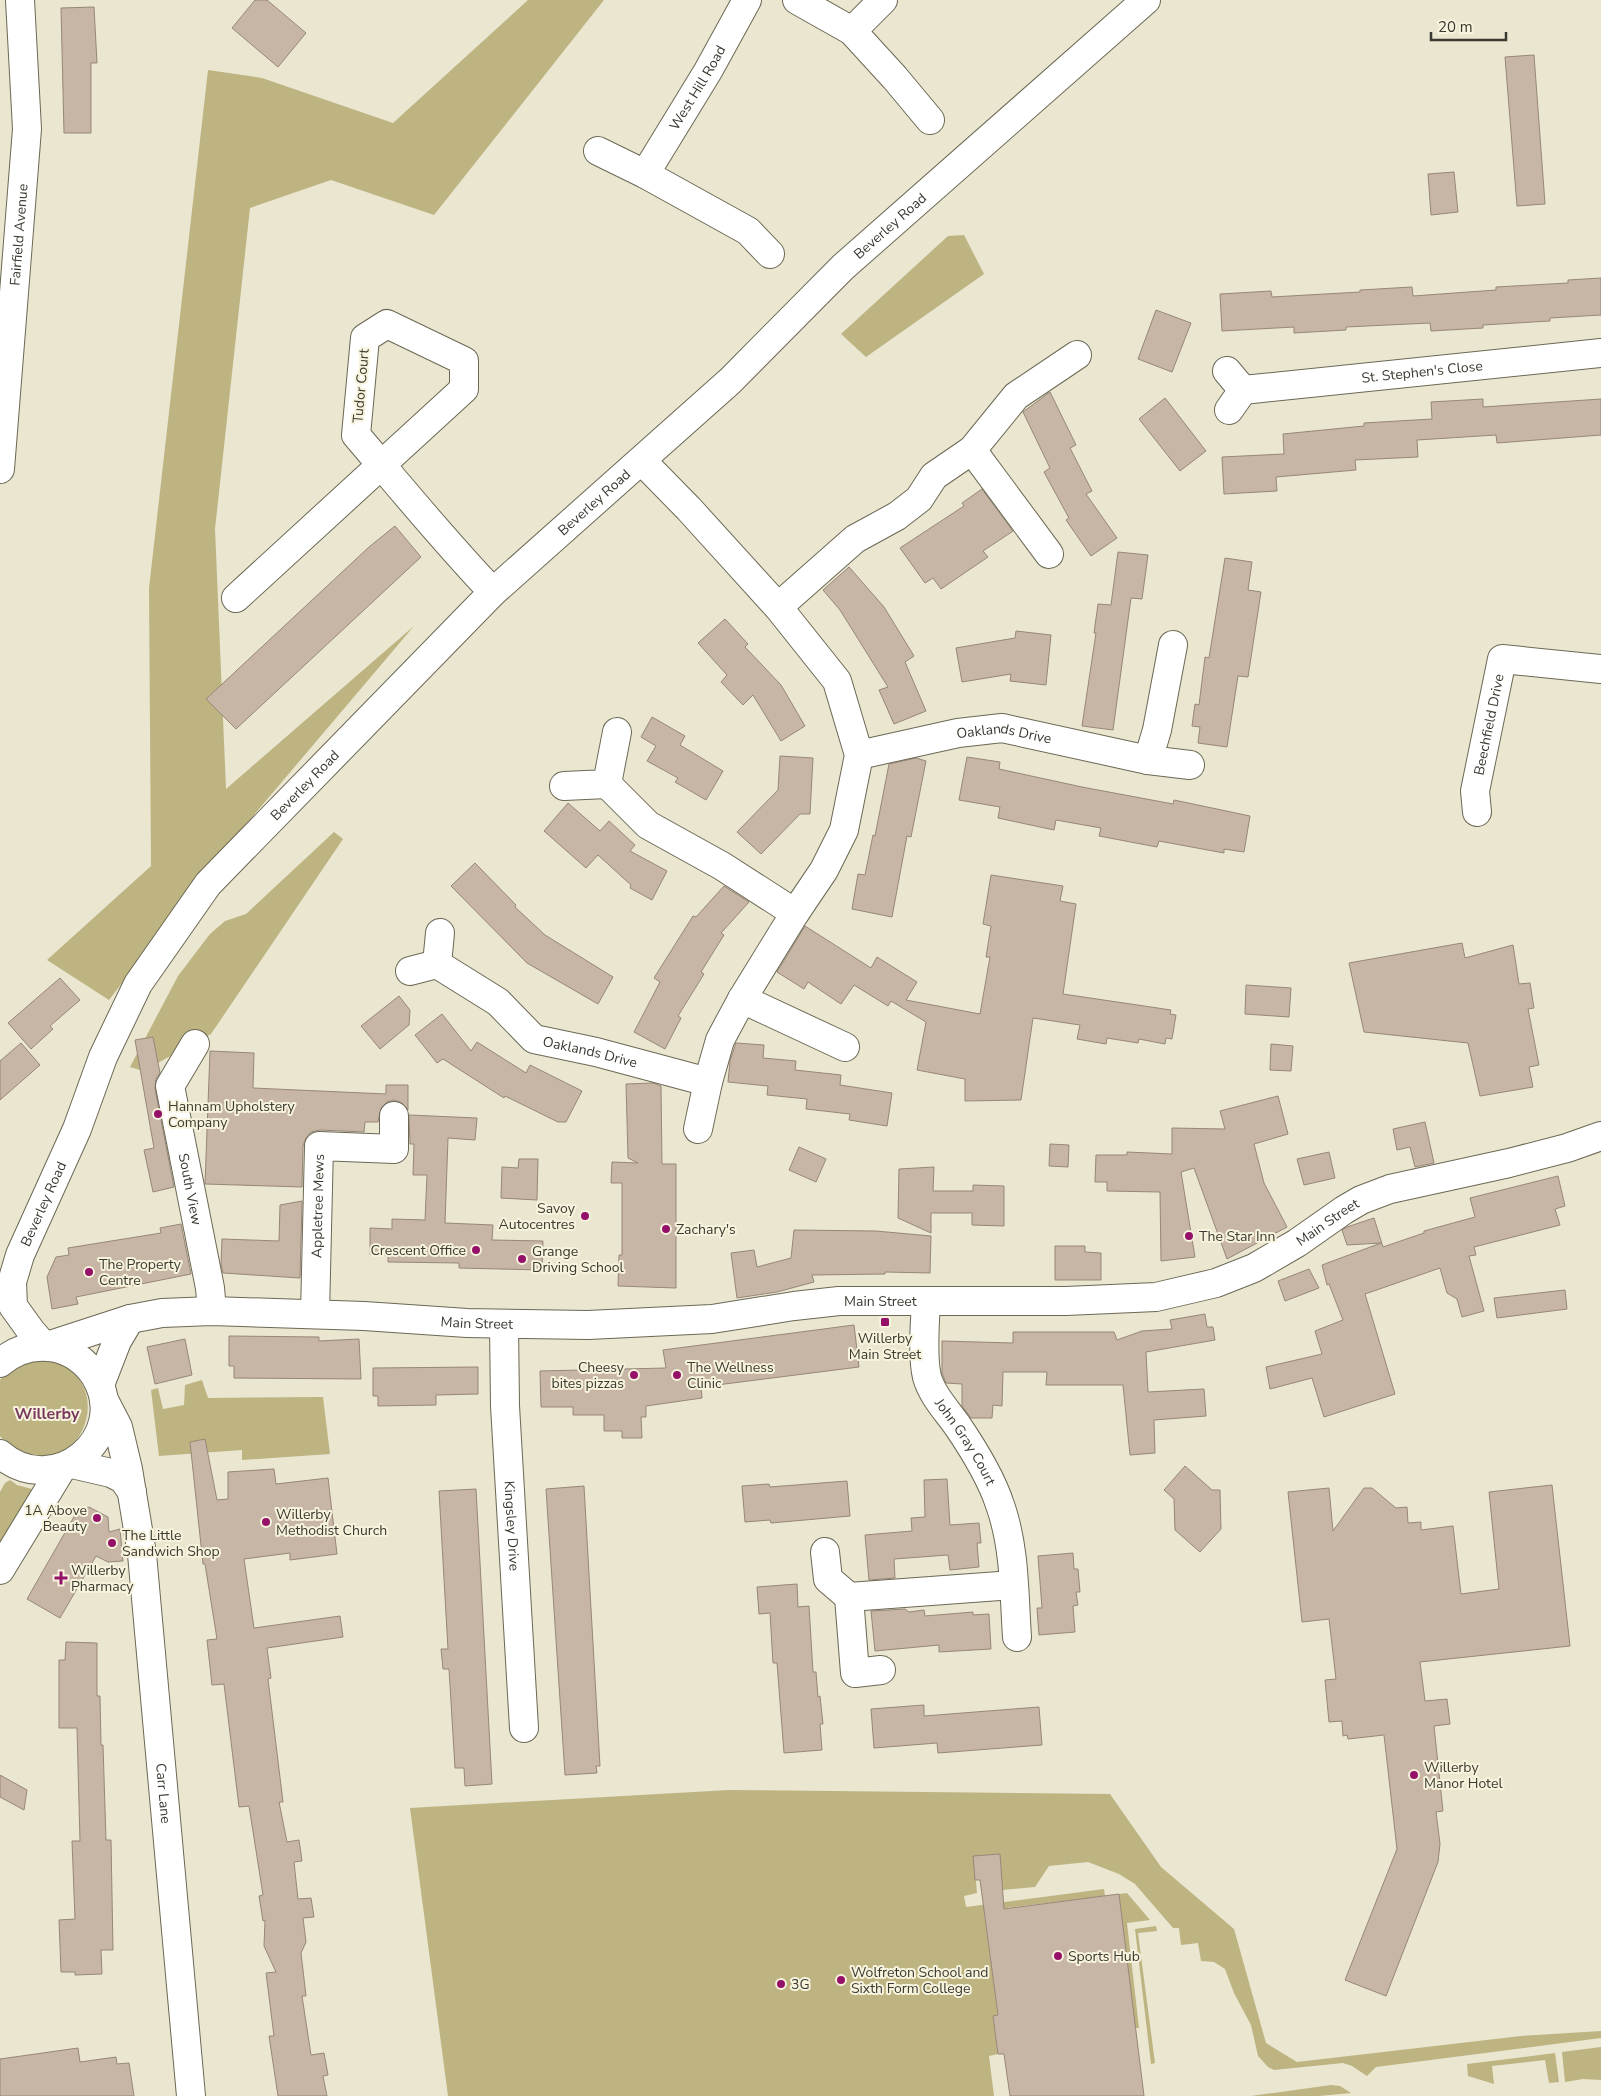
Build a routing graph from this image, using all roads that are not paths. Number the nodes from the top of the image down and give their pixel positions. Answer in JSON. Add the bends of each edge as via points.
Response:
{"nodes":[{"id":1,"x":20,"y":0,"type":"edge"},
{"id":2,"x":748,"y":0,"type":"edge"},
{"id":3,"x":797,"y":0,"type":"edge"},
{"id":4,"x":883,"y":0,"type":"edge"},
{"id":5,"x":1146,"y":0,"type":"edge"},
{"id":6,"x":852,"y":31,"type":"junction"},
{"id":7,"x":930,"y":120,"type":"dead end"},
{"id":8,"x":598,"y":151,"type":"dead end"},
{"id":9,"x":645,"y":174,"type":"junction"},
{"id":10,"x":770,"y":254,"type":"dead end"},
{"id":11,"x":1601,"y":353,"type":"edge"},
{"id":12,"x":1077,"y":355,"type":"dead end"},
{"id":13,"x":1233,"y":391,"type":"dead end"},
{"id":14,"x":972,"y":450,"type":"junction"},
{"id":15,"x":642,"y":461,"type":"junction"},
{"id":16,"x":382,"y":465,"type":"junction"},
{"id":17,"x":0,"y":469,"type":"edge"},
{"id":18,"x":1049,"y":554,"type":"dead end"},
{"id":19,"x":493,"y":592,"type":"junction"},
{"id":20,"x":236,"y":598,"type":"dead end"},
{"id":21,"x":778,"y":607,"type":"junction"},
{"id":22,"x":1173,"y":645,"type":"dead end"},
{"id":23,"x":1601,"y":669,"type":"edge"},
{"id":24,"x":617,"y":732,"type":"dead end"},
{"id":25,"x":859,"y":755,"type":"junction"},
{"id":26,"x":1148,"y":760,"type":"junction"},
{"id":27,"x":1190,"y":765,"type":"dead end"},
{"id":28,"x":607,"y":784,"type":"junction"},
{"id":29,"x":564,"y":786,"type":"dead end"},
{"id":30,"x":1470,"y":799,"type":"dead end"},
{"id":31,"x":795,"y":913,"type":"junction"},
{"id":32,"x":440,"y":933,"type":"dead end"},
{"id":33,"x":437,"y":964,"type":"junction"},
{"id":34,"x":410,"y":971,"type":"dead end"},
{"id":35,"x":742,"y":999,"type":"junction"},
{"id":36,"x":195,"y":1044,"type":"dead end"},
{"id":37,"x":845,"y":1047,"type":"dead end"},
{"id":38,"x":103,"y":1057,"type":"junction"},
{"id":39,"x":708,"y":1082,"type":"junction"},
{"id":40,"x":394,"y":1116,"type":"dead end"},
{"id":41,"x":698,"y":1129,"type":"dead end"},
{"id":42,"x":1601,"y":1136,"type":"edge"},
{"id":43,"x":0,"y":1255,"type":"edge"},
{"id":44,"x":926,"y":1301,"type":"junction"},
{"id":45,"x":212,"y":1311,"type":"junction"},
{"id":46,"x":315,"y":1314,"type":"junction"},
{"id":47,"x":130,"y":1319,"type":"junction"},
{"id":48,"x":504,"y":1324,"type":"junction"},
{"id":49,"x":45,"y":1346,"type":"junction"},
{"id":50,"x":2,"y":1360,"type":"edge"},
{"id":51,"x":102,"y":1392,"type":"junction"},
{"id":52,"x":0,"y":1454,"type":"edge"},
{"id":53,"x":67,"y":1466,"type":"junction"},
{"id":54,"x":132,"y":1492,"type":"junction"},
{"id":55,"x":825,"y":1552,"type":"dead end"},
{"id":56,"x":0,"y":1570,"type":"edge"},
{"id":57,"x":1013,"y":1585,"type":"junction"},
{"id":58,"x":850,"y":1598,"type":"junction"},
{"id":59,"x":1017,"y":1637,"type":"dead end"},
{"id":60,"x":881,"y":1670,"type":"dead end"},
{"id":61,"x":524,"y":1728,"type":"dead end"},
{"id":62,"x":191,"y":2096,"type":"edge"}],
"edges":[{"from":1,"to":17,"type":"street","name":"Fairfield Avenue","via":[[27,128]]},
{"from":2,"to":9,"type":"street","name":"West Hill Road"},
{"from":3,"to":6,"type":"street"},
{"from":4,"to":6,"type":"street"},
{"from":5,"to":15,"type":"street","name":"Beverley Road","via":[[843,268],[730,381]]},
{"from":6,"to":7,"type":"street"},
{"from":8,"to":9,"type":"street"},
{"from":9,"to":10,"type":"street","via":[[748,231]]},
{"from":11,"to":13,"type":"street","name":"St. Stephen's Close"},
{"from":12,"to":14,"type":"street","via":[[1016,396]]},
{"from":14,"to":18,"type":"street"},
{"from":14,"to":21,"type":"street","via":[[934,476],[919,499],[897,516],[855,538]]},
{"from":15,"to":19,"type":"street","name":"Beverley Road"},
{"from":15,"to":21,"type":"street"},
{"from":16,"to":16,"type":"street","name":"Tudor Court","via":[[356,435],[365,338],[387,324],[464,361],[464,388]]},
{"from":16,"to":19,"type":"street","name":"Tudor Court"},
{"from":16,"to":20,"type":"street","name":"Tudor Court"},
{"from":19,"to":38,"type":"street","name":"Beverley Road","via":[[208,884],[138,984]]},
{"from":21,"to":25,"type":"street","via":[[837,681]]},
{"from":22,"to":26,"type":"street"},
{"from":23,"to":30,"type":"street","name":"Beechfield Drive","via":[[1499,654]]},
{"from":24,"to":28,"type":"street"},
{"from":25,"to":26,"type":"street","name":"Oaklands Drive","via":[[958,733],[1002,728]]},
{"from":25,"to":31,"type":"street","via":[[844,830],[824,870]]},
{"from":26,"to":27,"type":"street","name":"Oaklands Drive"},
{"from":28,"to":29,"type":"street"},
{"from":28,"to":31,"type":"street","via":[[648,824]]},
{"from":31,"to":35,"type":"street"},
{"from":32,"to":33,"type":"street"},
{"from":33,"to":34,"type":"street"},
{"from":33,"to":39,"type":"street","name":"Oaklands Drive","via":[[498,1002],[534,1039]]},
{"from":35,"to":37,"type":"street"},
{"from":35,"to":39,"type":"street","via":[[720,1040]]},
{"from":36,"to":45,"type":"street","name":"South View","via":[[170,1086]]},
{"from":38,"to":43,"type":"street","name":"Beverley Road","via":[[71,1106]]},
{"from":38,"to":49,"type":"street","name":"Beverley Road","via":[[77,1129],[20,1255],[12,1282],[14,1306],[30,1331]]},
{"from":39,"to":41,"type":"street"},
{"from":40,"to":46,"type":"street","name":"Appletree Mews","via":[[394,1149],[319,1146]]},
{"from":42,"to":44,"type":"street","name":"Main Street","via":[[1568,1148],[1390,1189],[1368,1197],[1254,1268],[1184,1292],[1110,1300]]},
{"from":44,"to":48,"type":"street","name":"Main Street","via":[[839,1301],[682,1321]]},
{"from":44,"to":57,"type":"street","name":"John Gray Court","via":[[927,1378],[973,1449],[1000,1505],[1008,1533]]},
{"from":45,"to":46,"type":"street","name":"Main Street"},
{"from":45,"to":47,"type":"street","name":"Main Street","via":[[162,1313]]},
{"from":46,"to":48,"type":"street","name":"Main Street"},
{"from":47,"to":49,"type":"street","name":"Main Street"},
{"from":47,"to":51,"type":"street","via":[[117,1341]]},
{"from":48,"to":61,"type":"street","name":"Kingsley Drive","via":[[505,1406]]},
{"from":49,"to":50,"type":"street","name":"Main Street","via":[[19,1351]]},
{"from":49,"to":51,"type":"street","name":"Carr Lane","via":[[64,1350],[79,1358],[91,1370]]},
{"from":51,"to":53,"type":"street","via":[[103,1419],[98,1437],[91,1448]]},
{"from":51,"to":54,"type":"street","name":"Carr Lane","via":[[118,1427]]},
{"from":52,"to":53,"type":"street","via":[[24,1468],[49,1471]]},
{"from":53,"to":54,"type":"street","via":[[112,1473],[123,1479]]},
{"from":53,"to":56,"type":"street","via":[[52,1482]]},
{"from":54,"to":62,"type":"street","name":"Carr Lane","via":[[142,1554]]},
{"from":55,"to":58,"type":"street","via":[[828,1579]]},
{"from":57,"to":58,"type":"street"},
{"from":57,"to":59,"type":"street","name":"John Gray Court"},
{"from":58,"to":60,"type":"street","via":[[855,1672]]}]}
